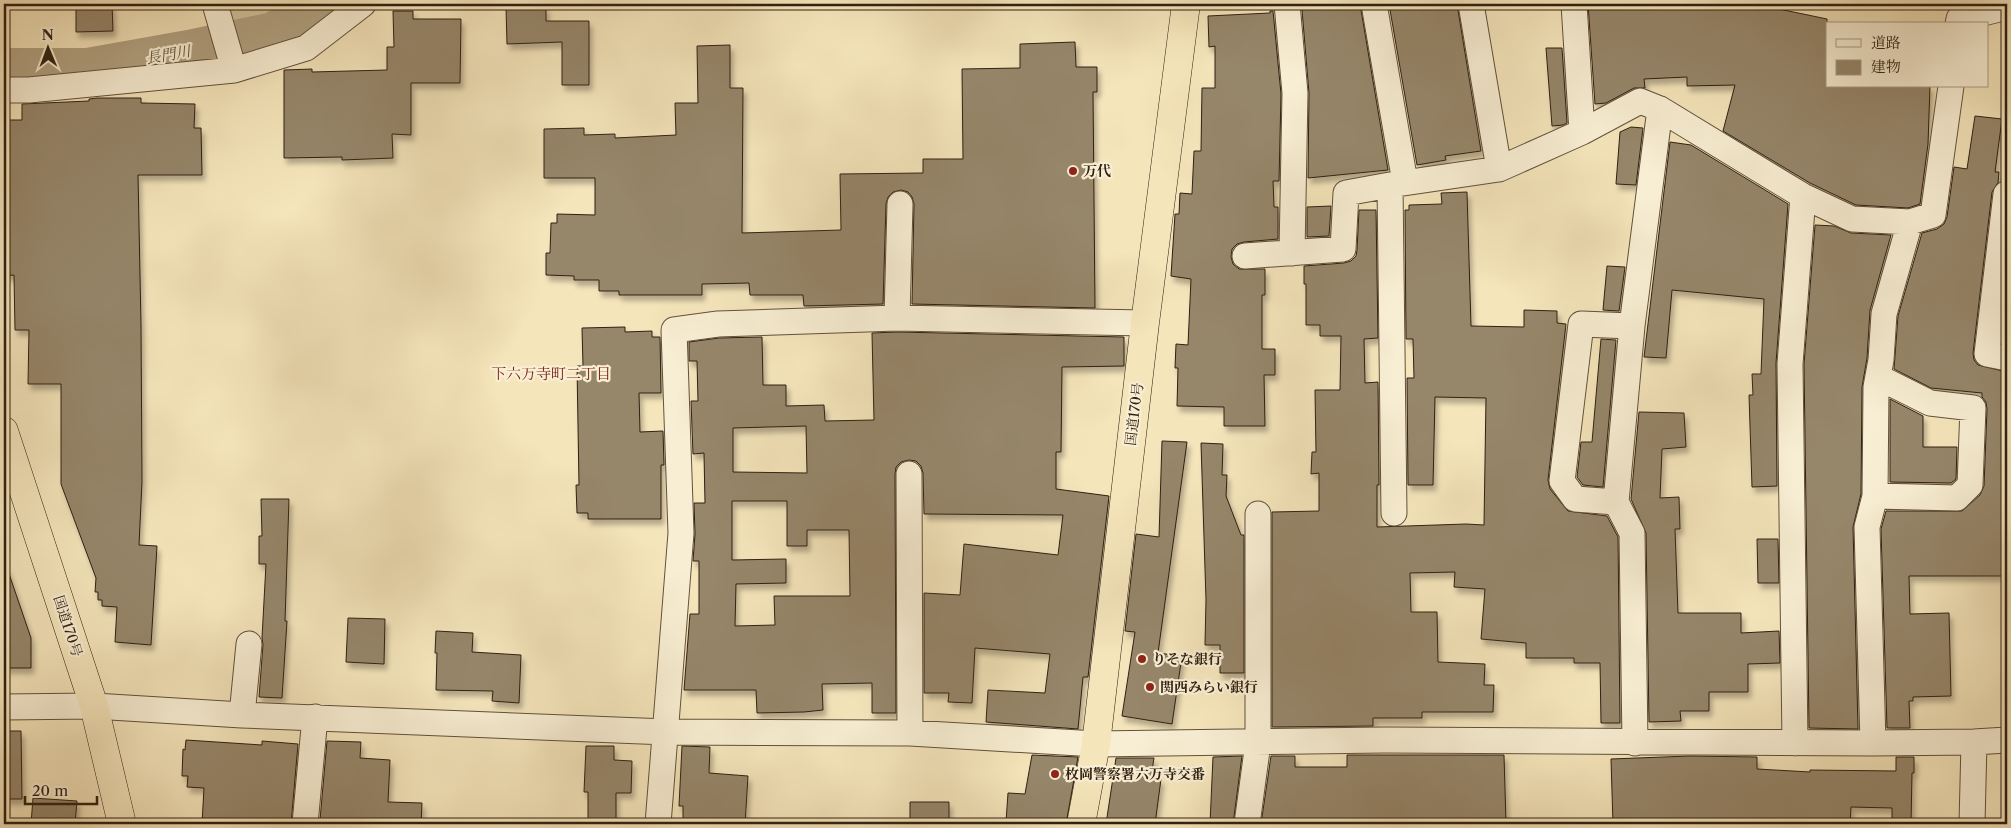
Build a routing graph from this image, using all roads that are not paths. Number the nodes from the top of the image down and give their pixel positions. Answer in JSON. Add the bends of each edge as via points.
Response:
{"nodes":[{"id":1,"x":215,"y":4,"type":"edge"},
{"id":2,"x":363,"y":4,"type":"edge"},
{"id":3,"x":1186,"y":4,"type":"edge"},
{"id":4,"x":1287,"y":4,"type":"edge"},
{"id":5,"x":1374,"y":4,"type":"edge"},
{"id":6,"x":1471,"y":4,"type":"edge"},
{"id":7,"x":1574,"y":4,"type":"edge"},
{"id":8,"x":2007,"y":7,"type":"edge"},
{"id":9,"x":1958,"y":22,"type":"edge"},
{"id":10,"x":234,"y":70,"type":"junction"},
{"id":11,"x":1951,"y":88,"type":"edge"},
{"id":12,"x":4,"y":90,"type":"edge"},
{"id":13,"x":1660,"y":109,"type":"junction"},
{"id":14,"x":1582,"y":132,"type":"junction"},
{"id":15,"x":1500,"y":169,"type":"junction"},
{"id":16,"x":1397,"y":184,"type":"junction"},
{"id":17,"x":2007,"y":194,"type":"edge"},
{"id":18,"x":1803,"y":196,"type":"junction"},
{"id":19,"x":900,"y":204,"type":"dead end"},
{"id":20,"x":1910,"y":222,"type":"junction"},
{"id":21,"x":1292,"y":253,"type":"junction"},
{"id":22,"x":1244,"y":256,"type":"dead end"},
{"id":23,"x":897,"y":318,"type":"junction"},
{"id":24,"x":1145,"y":323,"type":"junction"},
{"id":25,"x":1632,"y":326,"type":"junction"},
{"id":26,"x":2007,"y":358,"type":"edge"},
{"id":27,"x":1878,"y":376,"type":"junction"},
{"id":28,"x":4,"y":430,"type":"edge"},
{"id":29,"x":909,"y":474,"type":"dead end"},
{"id":30,"x":1875,"y":496,"type":"junction"},
{"id":31,"x":1616,"y":502,"type":"junction"},
{"id":32,"x":1394,"y":512,"type":"dead end"},
{"id":33,"x":1258,"y":514,"type":"dead end"},
{"id":34,"x":249,"y":644,"type":"dead end"},
{"id":35,"x":94,"y":706,"type":"junction"},
{"id":36,"x":4,"y":707,"type":"edge"},
{"id":37,"x":242,"y":715,"type":"junction"},
{"id":38,"x":315,"y":717,"type":"junction"},
{"id":39,"x":667,"y":732,"type":"junction"},
{"id":40,"x":910,"y":732,"type":"junction"},
{"id":41,"x":2007,"y":740,"type":"edge"},
{"id":42,"x":1974,"y":742,"type":"junction"},
{"id":43,"x":1258,"y":743,"type":"junction"},
{"id":44,"x":1635,"y":743,"type":"junction"},
{"id":45,"x":1795,"y":743,"type":"junction"},
{"id":46,"x":1873,"y":743,"type":"junction"},
{"id":47,"x":1096,"y":744,"type":"junction"},
{"id":48,"x":122,"y":824,"type":"edge"},
{"id":49,"x":305,"y":824,"type":"edge"},
{"id":50,"x":658,"y":824,"type":"edge"},
{"id":51,"x":1082,"y":824,"type":"edge"},
{"id":52,"x":1247,"y":824,"type":"edge"},
{"id":53,"x":1972,"y":824,"type":"edge"}],
"edges":[{"from":1,"to":10,"type":"street"},
{"from":2,"to":10,"type":"street","via":[[306,48]]},
{"from":3,"to":24,"type":"highway","name":"国道170号"},
{"from":4,"to":21,"type":"street","via":[[1295,93]]},
{"from":5,"to":16,"type":"street"},
{"from":6,"to":15,"type":"street"},
{"from":7,"to":14,"type":"street"},
{"from":8,"to":9,"type":"street","via":[[1959,19]]},
{"from":10,"to":12,"type":"street"},
{"from":11,"to":20,"type":"street","via":[[1932,215]]},
{"from":13,"to":14,"type":"street","via":[[1640,101]]},
{"from":13,"to":18,"type":"street"},
{"from":13,"to":25,"type":"street"},
{"from":14,"to":15,"type":"street"},
{"from":15,"to":16,"type":"street"},
{"from":16,"to":21,"type":"street","via":[[1346,193],[1343,249]]},
{"from":16,"to":32,"type":"street"},
{"from":17,"to":26,"type":"street","via":[[1987,354]]},
{"from":18,"to":20,"type":"street","via":[[1852,219]]},
{"from":18,"to":45,"type":"street","via":[[1790,364]]},
{"from":19,"to":23,"type":"street"},
{"from":20,"to":27,"type":"street","via":[[1884,314]]},
{"from":21,"to":22,"type":"street"},
{"from":23,"to":24,"type":"street"},
{"from":23,"to":39,"type":"street","via":[[718,324],[674,330],[681,533]]},
{"from":24,"to":47,"type":"highway","name":"国道170号"},
{"from":25,"to":31,"type":"street"},
{"from":25,"to":31,"type":"street","via":[[1582,324],[1562,481],[1575,499]]},
{"from":27,"to":30,"type":"street"},
{"from":27,"to":30,"type":"street","via":[[1930,403],[1973,408],[1970,485],[1957,498]]},
{"from":28,"to":35,"type":"highway","name":"国道170号"},
{"from":29,"to":40,"type":"street"},
{"from":30,"to":46,"type":"street","via":[[1867,527]]},
{"from":31,"to":44,"type":"street","via":[[1632,533]]},
{"from":33,"to":43,"type":"street"},
{"from":34,"to":37,"type":"street"},
{"from":35,"to":36,"type":"street"},
{"from":35,"to":37,"type":"street"},
{"from":35,"to":48,"type":"highway","name":"国道170号"},
{"from":37,"to":38,"type":"street"},
{"from":38,"to":39,"type":"street"},
{"from":38,"to":49,"type":"street"},
{"from":39,"to":40,"type":"street"},
{"from":39,"to":50,"type":"street"},
{"from":40,"to":47,"type":"street"},
{"from":41,"to":42,"type":"street"},
{"from":42,"to":46,"type":"street"},
{"from":42,"to":53,"type":"street"},
{"from":43,"to":44,"type":"street","via":[[1385,740]]},
{"from":43,"to":47,"type":"street"},
{"from":43,"to":52,"type":"street"},
{"from":44,"to":45,"type":"street"},
{"from":45,"to":46,"type":"street"},
{"from":47,"to":51,"type":"highway","name":"国道170号"}]}
